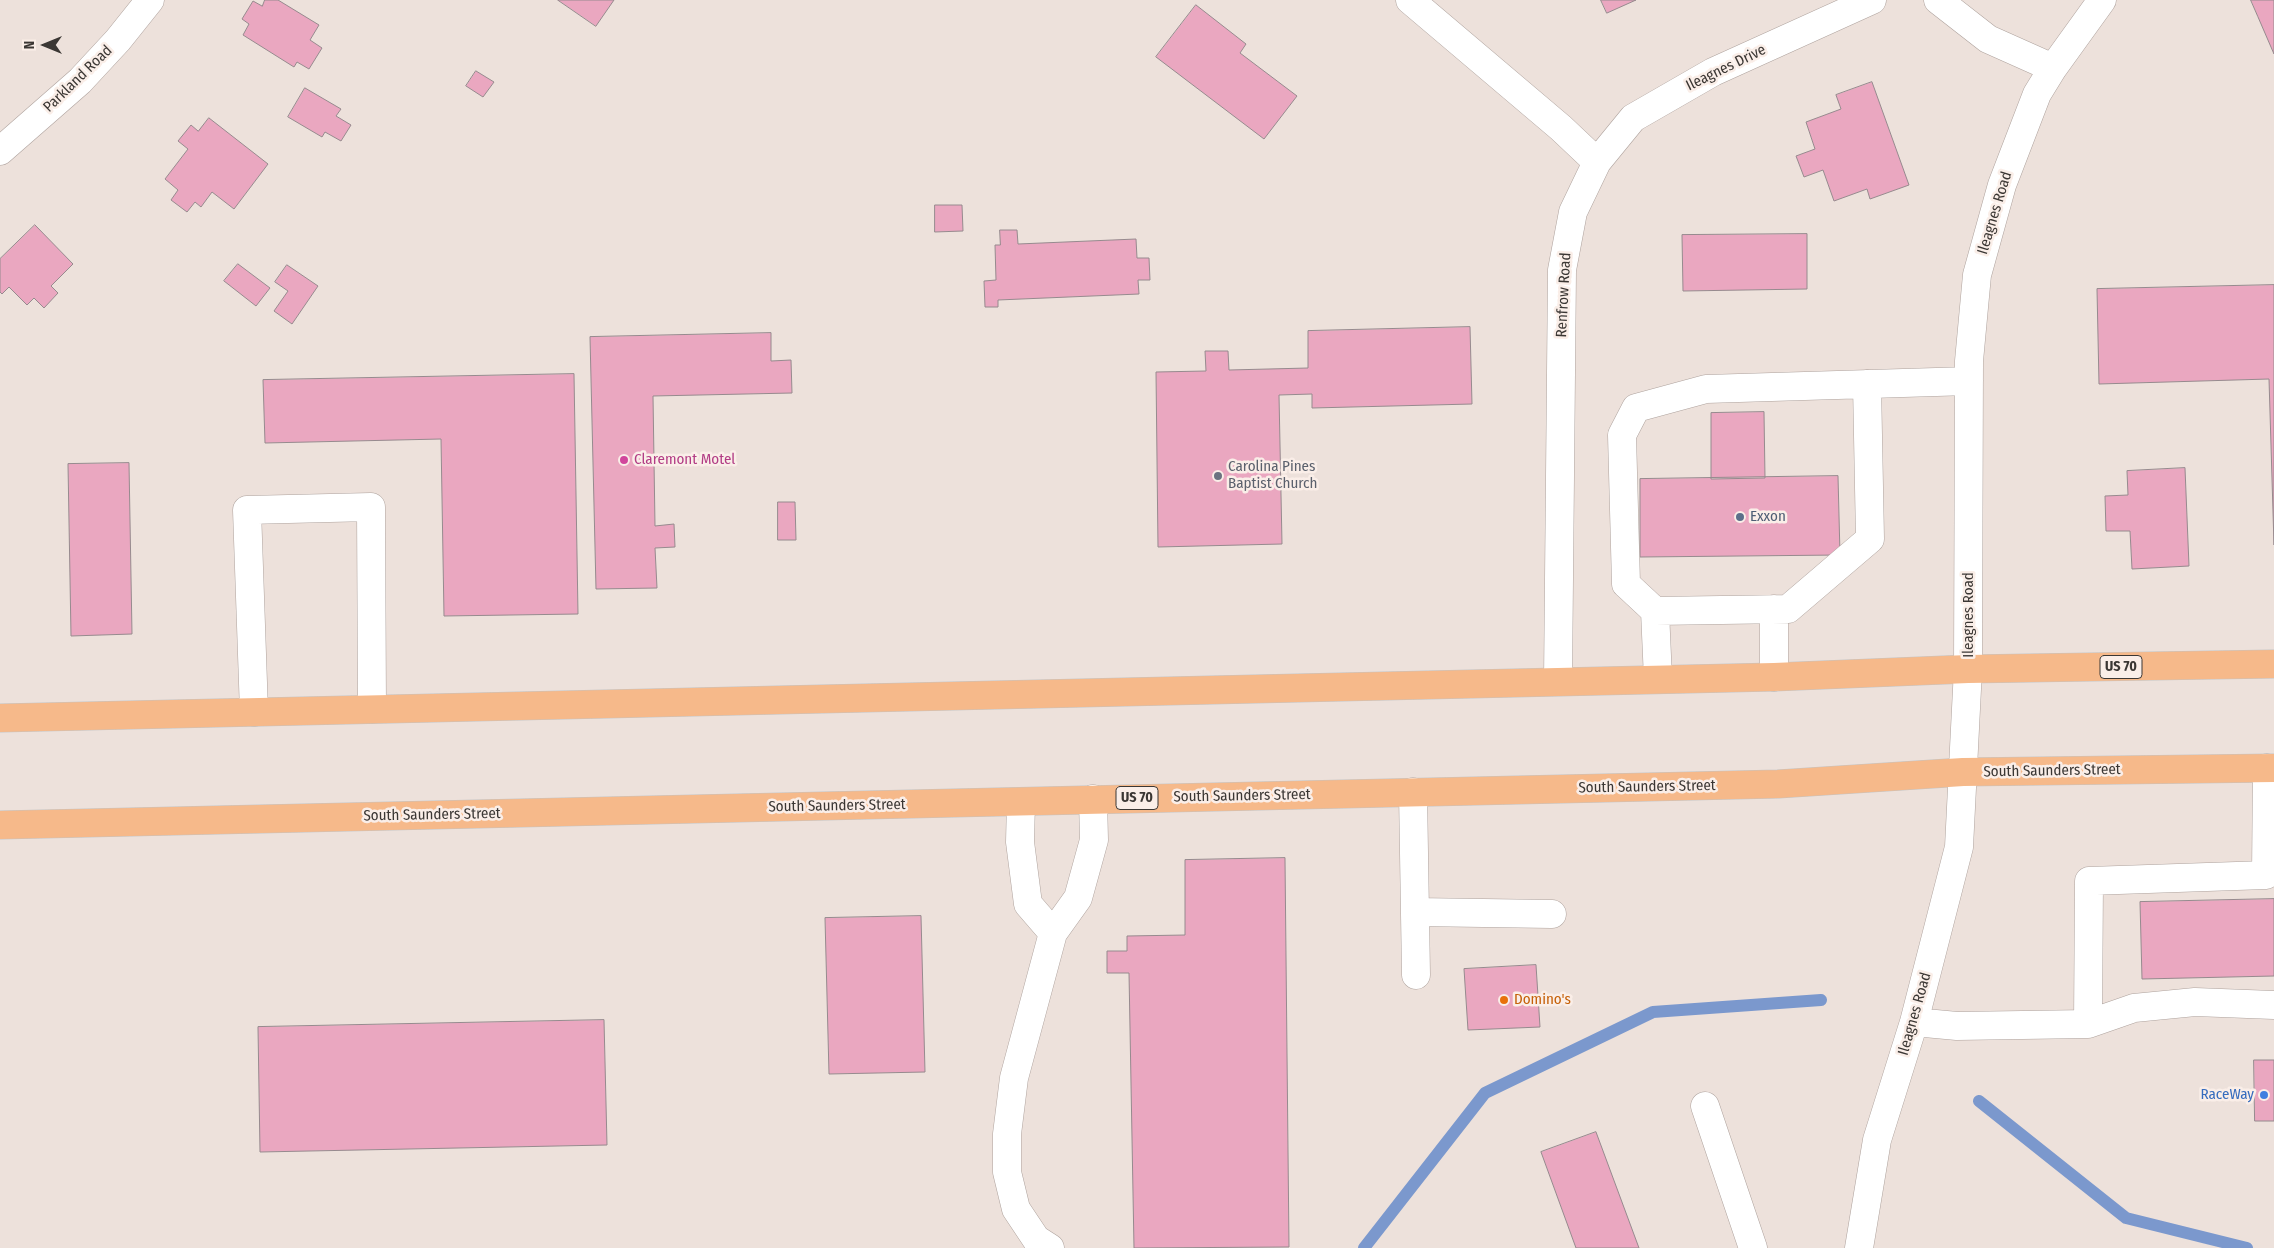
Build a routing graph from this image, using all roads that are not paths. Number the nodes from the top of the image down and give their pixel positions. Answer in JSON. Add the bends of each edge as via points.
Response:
{"nodes":[{"id":1,"x":150,"y":0,"type":"edge"},
{"id":2,"x":1410,"y":0,"type":"edge"},
{"id":3,"x":1872,"y":0,"type":"edge"},
{"id":4,"x":1938,"y":0,"type":"edge"},
{"id":5,"x":2102,"y":0,"type":"edge"},
{"id":6,"x":2053,"y":68,"type":"junction"},
{"id":7,"x":0,"y":151,"type":"edge"},
{"id":8,"x":1597,"y":162,"type":"junction"},
{"id":9,"x":1969,"y":381,"type":"junction"},
{"id":10,"x":1868,"y":384,"type":"junction"},
{"id":11,"x":1774,"y":608,"type":"junction"},
{"id":12,"x":1655,"y":611,"type":"junction"},
{"id":13,"x":2274,"y":664,"type":"edge"},
{"id":14,"x":1968,"y":669,"type":"junction"},
{"id":15,"x":1774,"y":677,"type":"junction"},
{"id":16,"x":1658,"y":679,"type":"junction"},
{"id":17,"x":1558,"y":681,"type":"junction"},
{"id":18,"x":372,"y":709,"type":"junction"},
{"id":19,"x":254,"y":712,"type":"junction"},
{"id":20,"x":0,"y":718,"type":"edge"},
{"id":21,"x":2271,"y":768,"type":"edge"},
{"id":22,"x":1963,"y":772,"type":"junction"},
{"id":23,"x":1413,"y":792,"type":"junction"},
{"id":24,"x":1093,"y":799,"type":"junction"},
{"id":25,"x":1021,"y":802,"type":"junction"},
{"id":26,"x":0,"y":825,"type":"edge"},
{"id":27,"x":2270,"y":875,"type":"edge"},
{"id":28,"x":1415,"y":912,"type":"junction"},
{"id":29,"x":1552,"y":914,"type":"dead end"},
{"id":30,"x":1053,"y":933,"type":"junction"},
{"id":31,"x":1416,"y":976,"type":"dead end"},
{"id":32,"x":2274,"y":1005,"type":"edge"},
{"id":33,"x":1914,"y":1022,"type":"junction"},
{"id":34,"x":2088,"y":1024,"type":"junction"},
{"id":35,"x":1705,"y":1106,"type":"dead end"},
{"id":36,"x":1050,"y":1248,"type":"edge"},
{"id":37,"x":1753,"y":1248,"type":"edge"},
{"id":38,"x":1859,"y":1248,"type":"edge"}],
"edges":[{"from":1,"to":7,"type":"street","name":"Parkland Road","via":[[80,81]]},
{"from":2,"to":8,"type":"street"},
{"from":3,"to":8,"type":"street","name":"Ileagnes Drive","via":[[1713,72],[1633,118]]},
{"from":4,"to":6,"type":"street","via":[[1988,39]]},
{"from":5,"to":6,"type":"street","name":"Ileagnes Road"},
{"from":6,"to":9,"type":"street","name":"Ileagnes Road","via":[[2037,94],[2002,185],[1977,275]]},
{"from":8,"to":17,"type":"street","name":"Renfrow Road","via":[[1573,212],[1562,270]]},
{"from":9,"to":10,"type":"street"},
{"from":9,"to":14,"type":"street","name":"Ileagnes Road"},
{"from":10,"to":11,"type":"street","via":[[1870,539],[1788,608]]},
{"from":10,"to":12,"type":"street","via":[[1706,389],[1636,408],[1622,435],[1626,584]]},
{"from":11,"to":12,"type":"street"},
{"from":11,"to":15,"type":"street"},
{"from":12,"to":16,"type":"street"},
{"from":13,"to":14,"type":"highway","number":"US 70"},
{"from":14,"to":15,"type":"highway","number":"US 70"},
{"from":14,"to":22,"type":"street","name":"Ileagnes Road"},
{"from":15,"to":16,"type":"highway","number":"US 70"},
{"from":16,"to":17,"type":"highway","number":"US 70"},
{"from":17,"to":18,"type":"highway","number":"US 70"},
{"from":18,"to":19,"type":"highway","number":"US 70"},
{"from":18,"to":19,"type":"street","via":[[371,507],[318,508],[247,510]]},
{"from":19,"to":20,"type":"highway","number":"US 70"},
{"from":21,"to":22,"type":"highway","name":"South Saunders Street","number":"US 70"},
{"from":21,"to":27,"type":"street"},
{"from":22,"to":23,"type":"highway","name":"South Saunders Street","number":"US 70","via":[[1778,784]]},
{"from":22,"to":33,"type":"street","name":"Ileagnes Road","via":[[1959,847]]},
{"from":23,"to":24,"type":"highway","name":"South Saunders Street","number":"US 70"},
{"from":23,"to":28,"type":"street"},
{"from":24,"to":25,"type":"highway","name":"South Saunders Street","number":"US 70"},
{"from":24,"to":30,"type":"street","via":[[1094,840],[1078,898]]},
{"from":25,"to":26,"type":"highway","name":"South Saunders Street","number":"US 70"},
{"from":25,"to":30,"type":"street","via":[[1020,842],[1028,904]]},
{"from":27,"to":34,"type":"street","via":[[2089,882]]},
{"from":28,"to":29,"type":"street"},
{"from":28,"to":31,"type":"street"},
{"from":30,"to":36,"type":"street","via":[[1014,1078],[1007,1134],[1007,1172],[1016,1209],[1036,1239]]},
{"from":32,"to":34,"type":"street","via":[[2195,1002],[2134,1008]]},
{"from":33,"to":34,"type":"street","via":[[1957,1026]]},
{"from":33,"to":38,"type":"street","name":"Ileagnes Road","via":[[1877,1140]]},
{"from":35,"to":37,"type":"street"}]}
